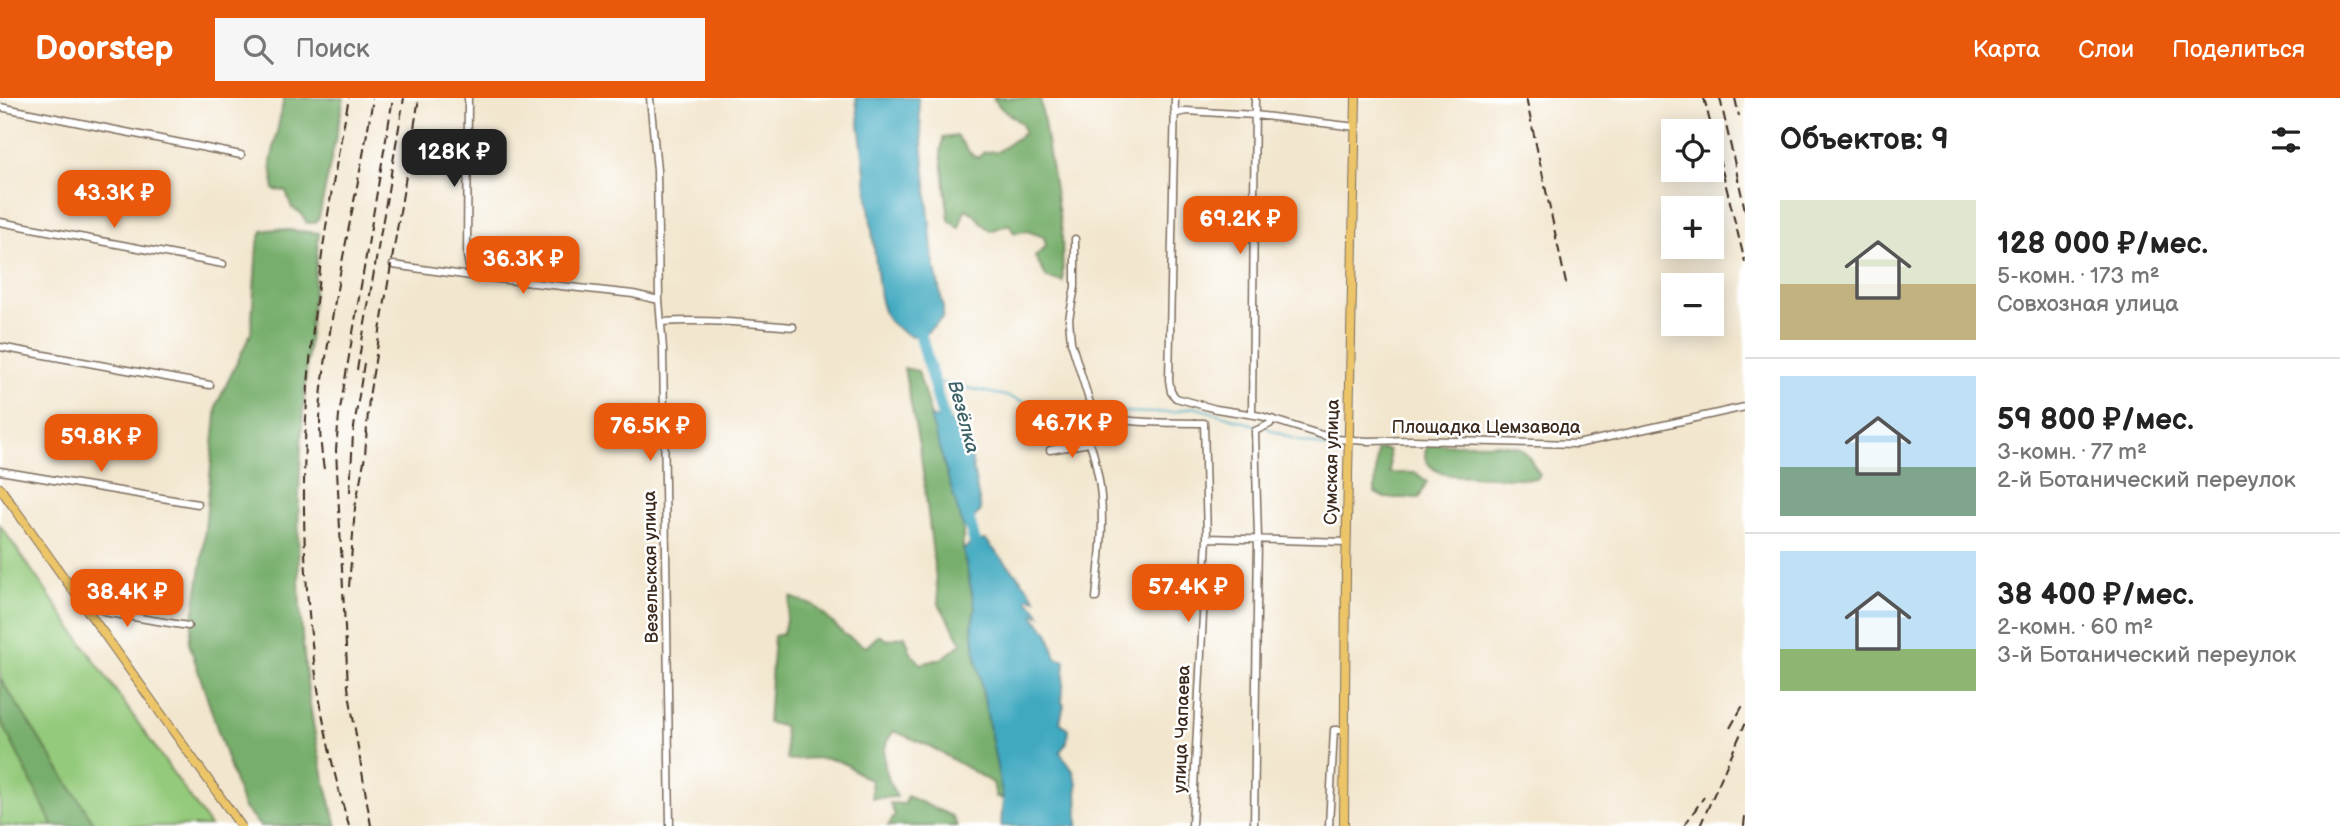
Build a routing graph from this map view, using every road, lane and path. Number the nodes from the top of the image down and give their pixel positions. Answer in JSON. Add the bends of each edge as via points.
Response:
{"nodes":[{"id":1,"x":467,"y":98,"type":"edge"},
{"id":2,"x":650,"y":98,"type":"edge"},
{"id":3,"x":1175,"y":98,"type":"edge"},
{"id":4,"x":1255,"y":98,"type":"edge"},
{"id":5,"x":1356,"y":98,"type":"edge"},
{"id":6,"x":0,"y":107,"type":"edge"},
{"id":7,"x":1174,"y":114,"type":"junction"},
{"id":8,"x":1255,"y":115,"type":"junction"},
{"id":9,"x":1356,"y":127,"type":"junction"},
{"id":10,"x":241,"y":155,"type":"dead end"},
{"id":11,"x":0,"y":222,"type":"edge"},
{"id":12,"x":1075,"y":239,"type":"dead end"},
{"id":13,"x":223,"y":264,"type":"dead end"},
{"id":14,"x":393,"y":265,"type":"dead end"},
{"id":15,"x":471,"y":276,"type":"junction"},
{"id":16,"x":659,"y":300,"type":"junction"},
{"id":17,"x":661,"y":322,"type":"junction"},
{"id":18,"x":793,"y":327,"type":"dead end"},
{"id":19,"x":0,"y":347,"type":"edge"},
{"id":20,"x":210,"y":385,"type":"dead end"},
{"id":21,"x":1745,"y":407,"type":"edge"},
{"id":22,"x":1216,"y":408,"type":"junction"},
{"id":23,"x":1252,"y":414,"type":"junction"},
{"id":24,"x":1094,"y":415,"type":"junction"},
{"id":25,"x":1272,"y":419,"type":"junction"},
{"id":26,"x":1204,"y":423,"type":"junction"},
{"id":27,"x":1349,"y":440,"type":"junction"},
{"id":28,"x":1089,"y":443,"type":"junction"},
{"id":29,"x":1050,"y":450,"type":"dead end"},
{"id":30,"x":0,"y":471,"type":"edge"},
{"id":31,"x":0,"y":488,"type":"edge"},
{"id":32,"x":198,"y":504,"type":"dead end"},
{"id":33,"x":1207,"y":538,"type":"junction"},
{"id":34,"x":1258,"y":539,"type":"junction"},
{"id":35,"x":1346,"y":542,"type":"junction"},
{"id":36,"x":90,"y":598,"type":"dead end"},
{"id":37,"x":1096,"y":598,"type":"dead end"},
{"id":38,"x":188,"y":626,"type":"dead end"},
{"id":39,"x":1344,"y":730,"type":"junction"},
{"id":40,"x":240,"y":826,"type":"edge"},
{"id":41,"x":670,"y":826,"type":"edge"},
{"id":42,"x":1192,"y":826,"type":"edge"},
{"id":43,"x":1254,"y":826,"type":"edge"},
{"id":44,"x":1329,"y":826,"type":"edge"},
{"id":45,"x":1343,"y":826,"type":"edge"}],
"edges":[{"from":1,"to":15,"type":"street","via":[[467,256]]},
{"from":2,"to":16,"type":"street","name":"Везельская улица","via":[[657,170]]},
{"from":3,"to":7,"type":"street"},
{"from":4,"to":8,"type":"street"},
{"from":5,"to":9,"type":"main road","name":"Сумская улица"},
{"from":6,"to":10,"type":"street"},
{"from":7,"to":8,"type":"street"},
{"from":7,"to":22,"type":"street","name":"Площадка Цемзавода","via":[[1169,380],[1176,398]]},
{"from":8,"to":9,"type":"street"},
{"from":8,"to":23,"type":"street"},
{"from":9,"to":27,"type":"main road","name":"Сумская улица"},
{"from":11,"to":13,"type":"street"},
{"from":12,"to":24,"type":"street","via":[[1071,342]]},
{"from":14,"to":15,"type":"street"},
{"from":15,"to":16,"type":"street"},
{"from":16,"to":17,"type":"street","name":"Везельская улица"},
{"from":17,"to":18,"type":"street"},
{"from":17,"to":41,"type":"street","name":"Везельская улица"},
{"from":19,"to":20,"type":"street"},
{"from":21,"to":27,"type":"street","name":"Площадка Цемзавода","via":[[1577,444]]},
{"from":22,"to":23,"type":"street","name":"Площадка Цемзавода"},
{"from":22,"to":26,"type":"street"},
{"from":23,"to":25,"type":"street","name":"Площадка Цемзавода"},
{"from":24,"to":26,"type":"street","via":[[1154,423]]},
{"from":24,"to":28,"type":"street","via":[[1085,424]]},
{"from":25,"to":27,"type":"street","name":"Площадка Цемзавода"},
{"from":25,"to":34,"type":"street","via":[[1255,431]]},
{"from":26,"to":33,"type":"street","name":"улица Чапаева"},
{"from":27,"to":35,"type":"main road","name":"Сумская улица"},
{"from":28,"to":29,"type":"street"},
{"from":28,"to":37,"type":"street","via":[[1099,480],[1101,542]]},
{"from":30,"to":32,"type":"street"},
{"from":31,"to":40,"type":"main road"},
{"from":33,"to":34,"type":"street"},
{"from":33,"to":42,"type":"street","name":"улица Чапаева"},
{"from":34,"to":35,"type":"street"},
{"from":34,"to":43,"type":"street"},
{"from":35,"to":39,"type":"main road","name":"Сумская улица"},
{"from":36,"to":38,"type":"street","via":[[97,608],[109,612]]},
{"from":39,"to":44,"type":"street","via":[[1334,730]]},
{"from":39,"to":45,"type":"main road","name":"Сумская улица"}]}
